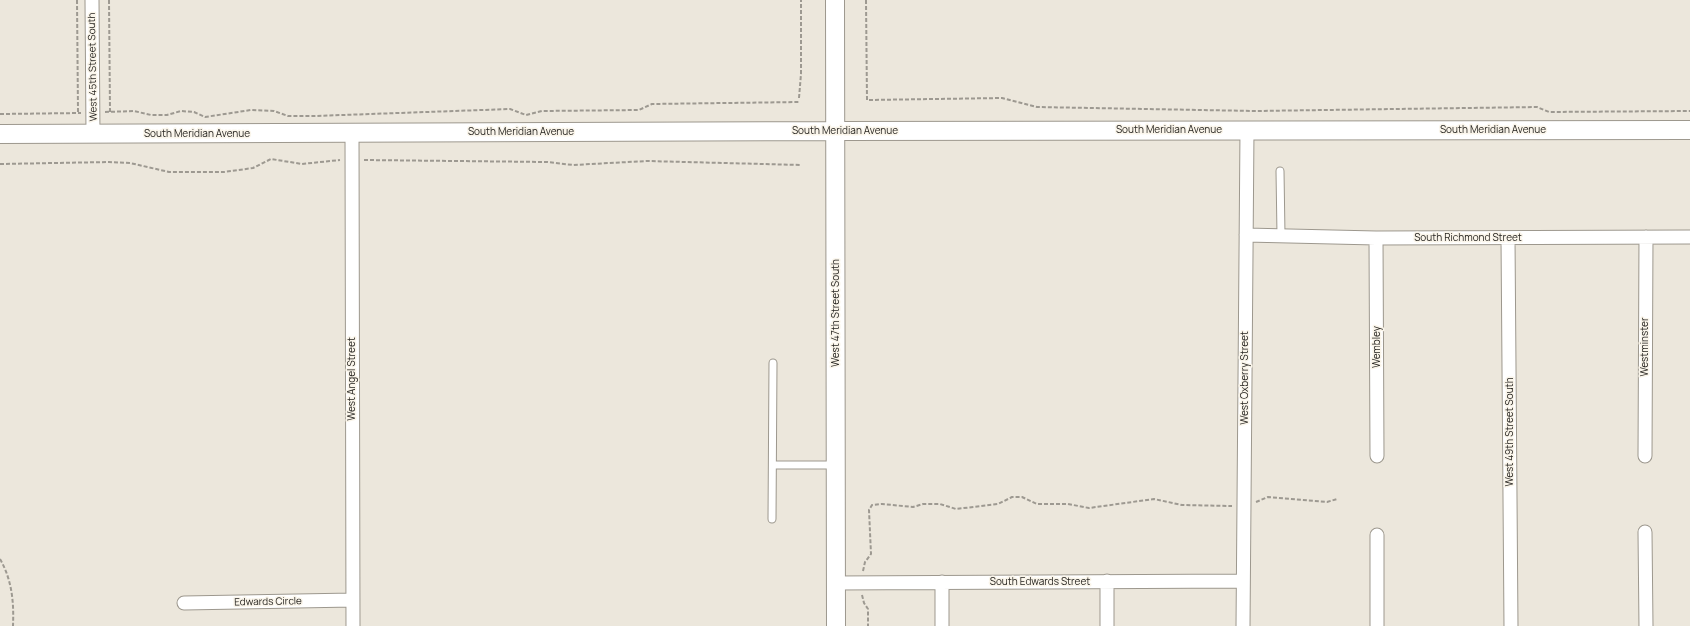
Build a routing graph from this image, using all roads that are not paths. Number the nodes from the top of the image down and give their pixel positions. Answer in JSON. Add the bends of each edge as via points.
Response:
{"nodes":[{"id":1,"x":92,"y":0,"type":"edge"},
{"id":2,"x":835,"y":0,"type":"edge"},
{"id":3,"x":1247,"y":130,"type":"junction"},
{"id":4,"x":1690,"y":130,"type":"edge"},
{"id":5,"x":836,"y":131,"type":"junction"},
{"id":6,"x":352,"y":133,"type":"junction"},
{"id":7,"x":0,"y":134,"type":"edge"},
{"id":8,"x":93,"y":134,"type":"junction"},
{"id":9,"x":1280,"y":171,"type":"dead end"},
{"id":10,"x":1246,"y":235,"type":"junction"},
{"id":11,"x":1282,"y":235,"type":"junction"},
{"id":12,"x":1646,"y":237,"type":"junction"},
{"id":13,"x":1690,"y":237,"type":"edge"},
{"id":14,"x":1376,"y":238,"type":"junction"},
{"id":15,"x":1508,"y":238,"type":"junction"},
{"id":16,"x":773,"y":363,"type":"dead end"},
{"id":17,"x":1377,"y":456,"type":"dead end"},
{"id":18,"x":1645,"y":456,"type":"dead end"},
{"id":19,"x":773,"y":465,"type":"junction"},
{"id":20,"x":835,"y":465,"type":"junction"},
{"id":21,"x":772,"y":519,"type":"dead end"},
{"id":22,"x":1645,"y":532,"type":"dead end"},
{"id":23,"x":1377,"y":535,"type":"dead end"},
{"id":24,"x":1243,"y":581,"type":"junction"},
{"id":25,"x":942,"y":582,"type":"junction"},
{"id":26,"x":1107,"y":582,"type":"junction"},
{"id":27,"x":836,"y":583,"type":"junction"},
{"id":28,"x":353,"y":600,"type":"junction"},
{"id":29,"x":184,"y":603,"type":"dead end"},
{"id":30,"x":353,"y":626,"type":"edge"},
{"id":31,"x":836,"y":626,"type":"edge"},
{"id":32,"x":942,"y":626,"type":"edge"},
{"id":33,"x":1107,"y":626,"type":"edge"},
{"id":34,"x":1243,"y":626,"type":"edge"},
{"id":35,"x":1377,"y":626,"type":"edge"},
{"id":36,"x":1511,"y":626,"type":"edge"},
{"id":37,"x":1646,"y":626,"type":"edge"}],
"edges":[{"from":1,"to":8,"type":"street","name":"West 45th Street South"},
{"from":2,"to":5,"type":"main road","name":"West 47th Street South"},
{"from":3,"to":4,"type":"main road","name":"South Meridian Avenue"},
{"from":3,"to":5,"type":"main road","name":"South Meridian Avenue"},
{"from":3,"to":10,"type":"street","name":"West Oxberry Street"},
{"from":5,"to":6,"type":"main road","name":"South Meridian Avenue"},
{"from":5,"to":20,"type":"main road","name":"West 47th Street South"},
{"from":6,"to":8,"type":"main road","name":"South Meridian Avenue"},
{"from":6,"to":28,"type":"street","name":"West Angel Street"},
{"from":7,"to":8,"type":"main road","name":"South Meridian Avenue"},
{"from":9,"to":11,"type":"lane"},
{"from":10,"to":11,"type":"street","name":"South Richmond Street"},
{"from":10,"to":24,"type":"street","name":"West Oxberry Street"},
{"from":11,"to":14,"type":"street","name":"South Richmond Street"},
{"from":12,"to":13,"type":"street","name":"South Richmond Street"},
{"from":12,"to":15,"type":"street","name":"South Richmond Street"},
{"from":12,"to":18,"type":"street","name":"Westminster"},
{"from":14,"to":15,"type":"street","name":"South Richmond Street"},
{"from":14,"to":17,"type":"street","name":"Wembley"},
{"from":15,"to":36,"type":"street","name":"West 49th Street South"},
{"from":16,"to":19,"type":"lane"},
{"from":19,"to":20,"type":"lane"},
{"from":19,"to":21,"type":"lane"},
{"from":20,"to":27,"type":"main road","name":"West 47th Street South"},
{"from":22,"to":37,"type":"street"},
{"from":23,"to":35,"type":"street"},
{"from":24,"to":26,"type":"street","name":"South Edwards Street"},
{"from":24,"to":34,"type":"street","name":"West Oxberry Street"},
{"from":25,"to":26,"type":"street","name":"South Edwards Street"},
{"from":25,"to":27,"type":"street","name":"South Edwards Street"},
{"from":25,"to":32,"type":"street"},
{"from":26,"to":33,"type":"street"},
{"from":27,"to":31,"type":"main road","name":"West 47th Street South"},
{"from":28,"to":29,"type":"street","name":"Edwards Circle"},
{"from":28,"to":30,"type":"street","name":"West Angel Street"}]}
